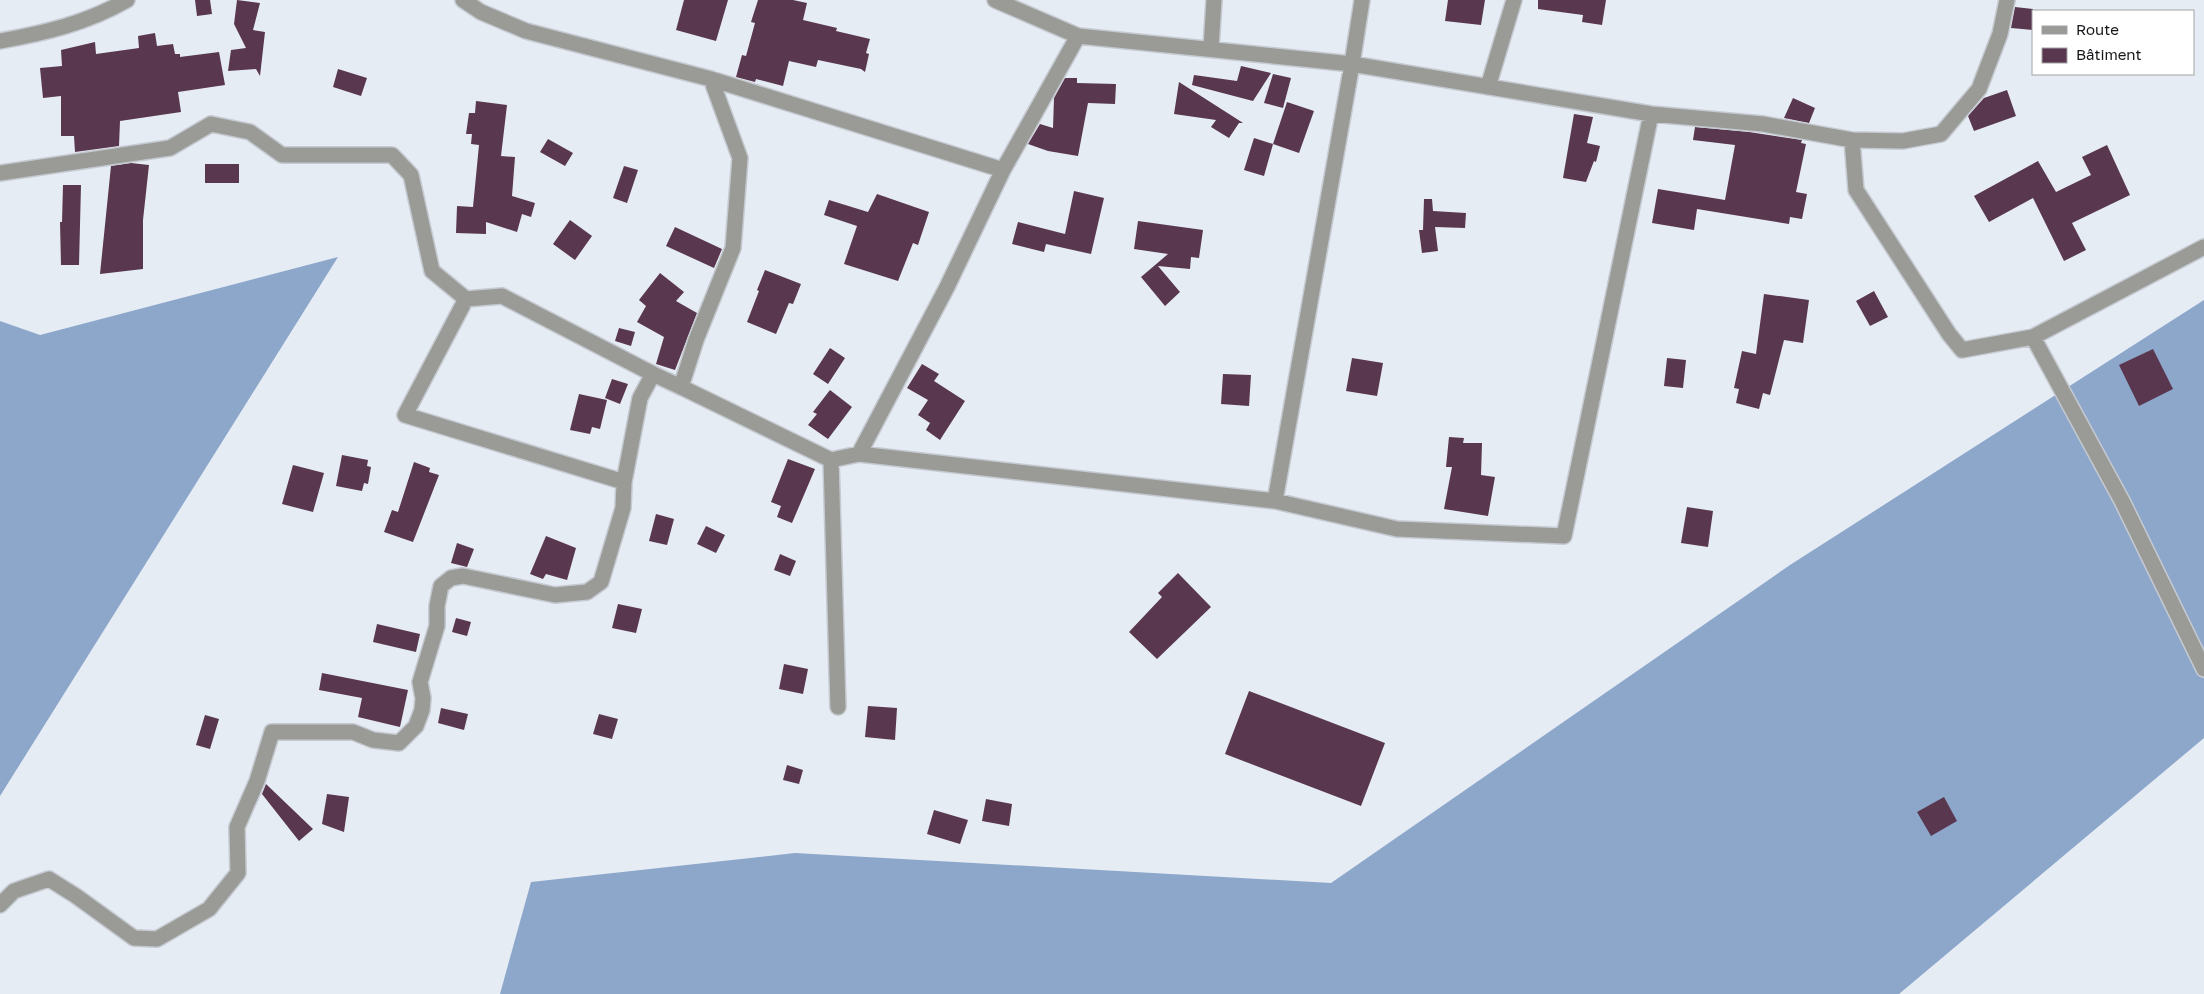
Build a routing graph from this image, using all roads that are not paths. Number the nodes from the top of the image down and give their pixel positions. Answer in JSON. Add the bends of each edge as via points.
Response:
{"nodes":[{"id":1,"x":127,"y":0,"type":"edge"},
{"id":2,"x":463,"y":0,"type":"edge"},
{"id":3,"x":995,"y":0,"type":"edge"},
{"id":4,"x":1214,"y":0,"type":"edge"},
{"id":5,"x":1362,"y":0,"type":"edge"},
{"id":6,"x":1514,"y":0,"type":"edge"},
{"id":7,"x":2007,"y":0,"type":"edge"},
{"id":8,"x":1078,"y":36,"type":"junction"},
{"id":9,"x":0,"y":41,"type":"edge"},
{"id":10,"x":1211,"y":48,"type":"junction"},
{"id":11,"x":1352,"y":64,"type":"junction"},
{"id":12,"x":711,"y":79,"type":"junction"},
{"id":13,"x":1488,"y":87,"type":"junction"},
{"id":14,"x":1651,"y":114,"type":"junction"},
{"id":15,"x":1852,"y":140,"type":"junction"},
{"id":16,"x":1003,"y":170,"type":"junction"},
{"id":17,"x":0,"y":173,"type":"edge"},
{"id":18,"x":2204,"y":247,"type":"edge"},
{"id":19,"x":466,"y":299,"type":"junction"},
{"id":20,"x":2033,"y":337,"type":"junction"},
{"id":21,"x":653,"y":374,"type":"junction"},
{"id":22,"x":681,"y":387,"type":"junction"},
{"id":23,"x":859,"y":454,"type":"junction"},
{"id":24,"x":831,"y":460,"type":"junction"},
{"id":25,"x":624,"y":482,"type":"junction"},
{"id":26,"x":1275,"y":501,"type":"junction"},
{"id":27,"x":2204,"y":670,"type":"edge"},
{"id":28,"x":838,"y":707,"type":"dead end"},
{"id":29,"x":0,"y":906,"type":"edge"}],
"edges":[{"from":1,"to":9,"type":"street","via":[[77,24]]},
{"from":2,"to":12,"type":"street","via":[[481,12],[526,31]]},
{"from":3,"to":8,"type":"street"},
{"from":4,"to":10,"type":"street"},
{"from":5,"to":11,"type":"street"},
{"from":6,"to":13,"type":"street"},
{"from":7,"to":15,"type":"street","via":[[2000,34],[1979,89],[1941,134],[1903,141]]},
{"from":8,"to":10,"type":"street"},
{"from":8,"to":16,"type":"street"},
{"from":10,"to":11,"type":"street"},
{"from":11,"to":13,"type":"street"},
{"from":11,"to":26,"type":"street"},
{"from":12,"to":16,"type":"street"},
{"from":12,"to":22,"type":"street","via":[[740,158],[733,248]]},
{"from":13,"to":14,"type":"street"},
{"from":14,"to":15,"type":"street","via":[[1763,124]]},
{"from":14,"to":26,"type":"street","via":[[1564,536],[1397,529]]},
{"from":15,"to":20,"type":"street","via":[[1856,190],[1948,334],[1962,350]]},
{"from":16,"to":23,"type":"street","via":[[947,287]]},
{"from":17,"to":19,"type":"street","via":[[170,148],[211,124],[250,132],[282,155],[392,155],[410,175],[432,270]]},
{"from":18,"to":20,"type":"street"},
{"from":19,"to":21,"type":"street","via":[[502,296]]},
{"from":19,"to":25,"type":"street","via":[[405,415]]},
{"from":20,"to":27,"type":"street","via":[[2122,500]]},
{"from":21,"to":22,"type":"street"},
{"from":21,"to":25,"type":"street","via":[[640,398]]},
{"from":22,"to":24,"type":"street"},
{"from":23,"to":24,"type":"street"},
{"from":23,"to":26,"type":"street"},
{"from":24,"to":28,"type":"street"},
{"from":25,"to":29,"type":"street","via":[[623,508],[608,563],[601,582],[587,592],[555,595],[463,576],[451,578],[442,586],[437,626],[420,682],[422,710],[416,726],[399,743],[373,740],[354,732],[272,732],[257,781],[237,827],[238,873],[208,909],[157,939],[134,938],[49,879],[14,891]]}]}
